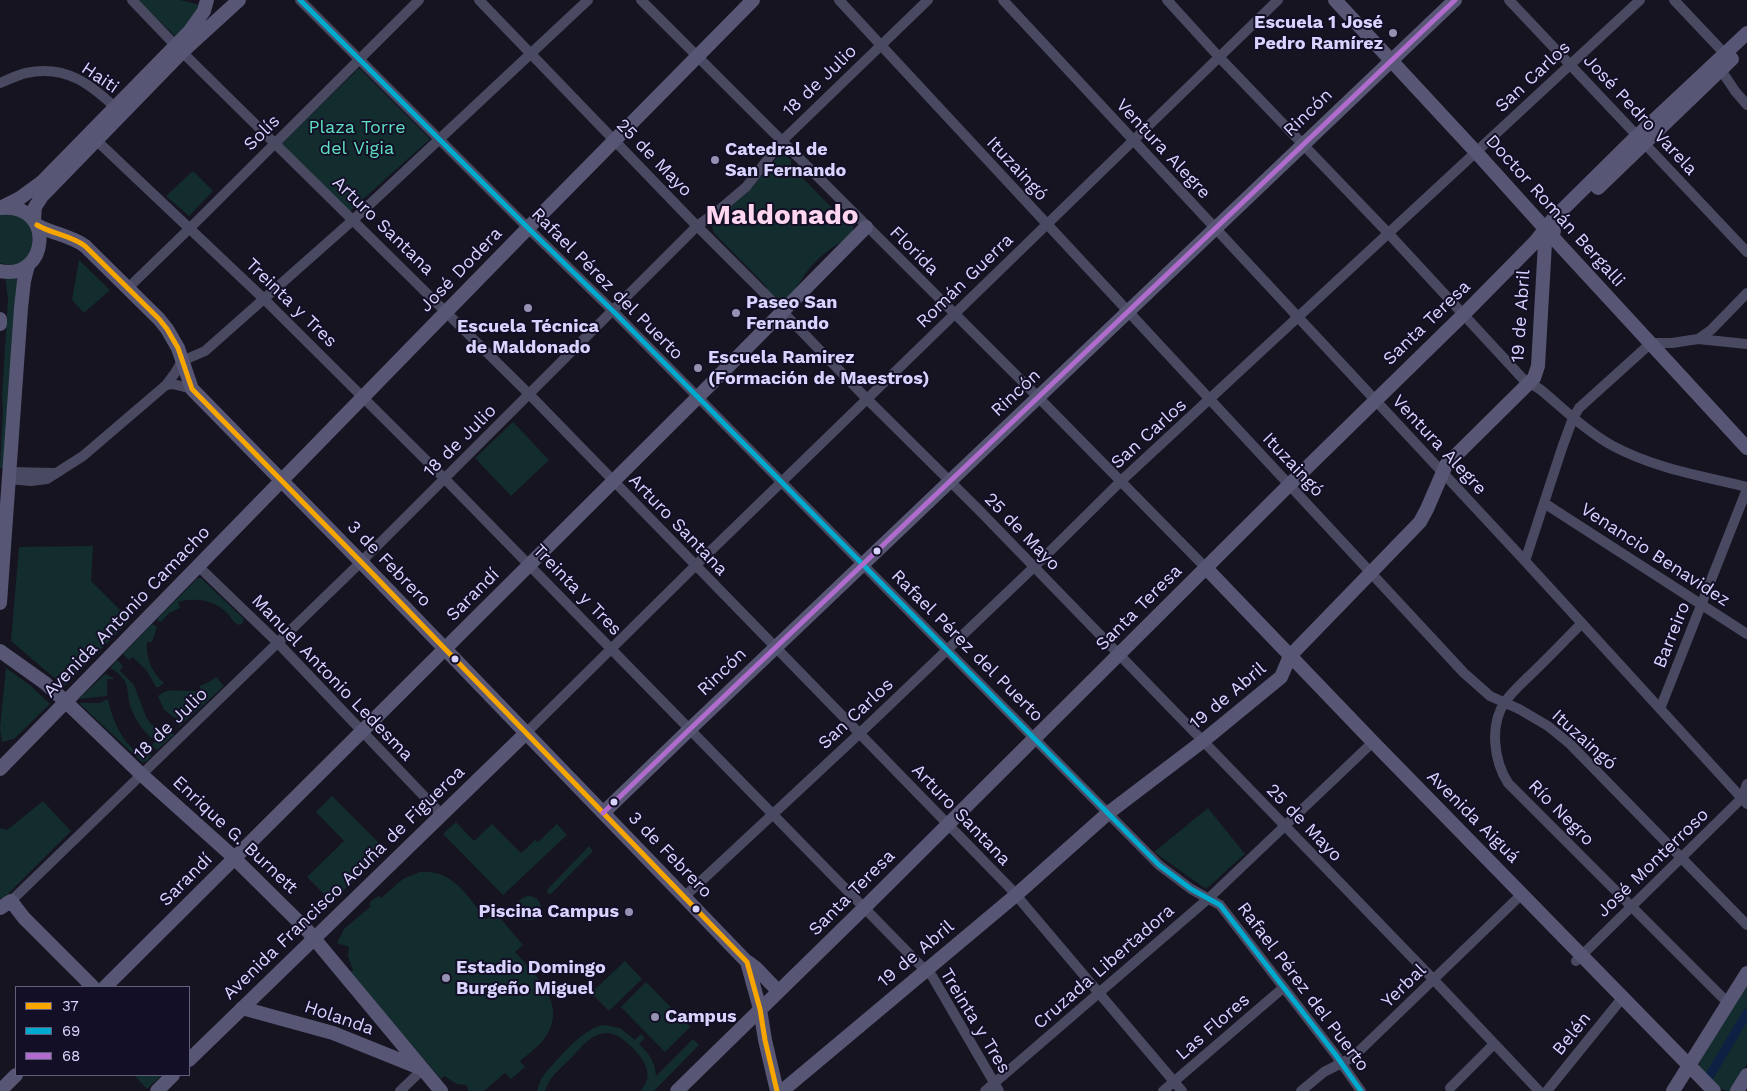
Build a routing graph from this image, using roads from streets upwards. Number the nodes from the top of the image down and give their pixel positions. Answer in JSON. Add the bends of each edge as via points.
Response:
{"nodes":[{"id":1,"x":132,"y":0,"type":"edge"},
{"id":2,"x":207,"y":0,"type":"edge"},
{"id":3,"x":239,"y":0,"type":"edge"},
{"id":4,"x":300,"y":0,"type":"edge"},
{"id":5,"x":419,"y":0,"type":"edge"},
{"id":6,"x":479,"y":0,"type":"edge"},
{"id":7,"x":588,"y":0,"type":"edge"},
{"id":8,"x":641,"y":0,"type":"edge"},
{"id":9,"x":753,"y":0,"type":"edge"},
{"id":10,"x":839,"y":0,"type":"edge"},
{"id":11,"x":928,"y":0,"type":"edge"},
{"id":12,"x":1003,"y":0,"type":"edge"},
{"id":13,"x":1167,"y":0,"type":"edge"},
{"id":14,"x":1278,"y":0,"type":"edge"},
{"id":15,"x":1335,"y":0,"type":"edge"},
{"id":16,"x":1454,"y":0,"type":"edge"},
{"id":17,"x":1508,"y":0,"type":"edge"},
{"id":18,"x":1640,"y":0,"type":"edge"},
{"id":19,"x":1674,"y":0,"type":"edge"},
{"id":20,"x":1747,"y":33,"type":"edge"},
{"id":21,"x":881,"y":45,"type":"junction"},
{"id":22,"x":1747,"y":45,"type":"edge"},
{"id":23,"x":179,"y":49,"type":"junction"},
{"id":24,"x":530,"y":53,"type":"junction"},
{"id":25,"x":1725,"y":54,"type":"junction"},
{"id":26,"x":696,"y":56,"type":"junction"},
{"id":27,"x":1219,"y":57,"type":"junction"},
{"id":28,"x":359,"y":59,"type":"junction"},
{"id":29,"x":1390,"y":60,"type":"junction"},
{"id":30,"x":1571,"y":65,"type":"junction"},
{"id":31,"x":1721,"y":70,"type":"junction"},
{"id":32,"x":0,"y":83,"type":"edge"},
{"id":33,"x":1747,"y":105,"type":"edge"},
{"id":34,"x":118,"y":111,"type":"junction"},
{"id":35,"x":439,"y":139,"type":"junction"},
{"id":36,"x":1641,"y":139,"type":"junction"},
{"id":37,"x":96,"y":140,"type":"junction"},
{"id":38,"x":614,"y":140,"type":"junction"},
{"id":39,"x":782,"y":141,"type":"junction"},
{"id":40,"x":1134,"y":141,"type":"junction"},
{"id":41,"x":275,"y":143,"type":"junction"},
{"id":42,"x":1302,"y":145,"type":"junction"},
{"id":43,"x":1476,"y":152,"type":"junction"},
{"id":44,"x":1,"y":208,"type":"edge"},
{"id":45,"x":353,"y":220,"type":"junction"},
{"id":46,"x":35,"y":223,"type":"junction"},
{"id":47,"x":1047,"y":224,"type":"junction"},
{"id":48,"x":697,"y":226,"type":"junction"},
{"id":49,"x":866,"y":227,"type":"junction"},
{"id":50,"x":190,"y":228,"type":"junction"},
{"id":51,"x":528,"y":228,"type":"junction"},
{"id":52,"x":1215,"y":228,"type":"junction"},
{"id":53,"x":1548,"y":231,"type":"junction"},
{"id":54,"x":1389,"y":234,"type":"junction"},
{"id":55,"x":1529,"y":248,"type":"junction"},
{"id":56,"x":1747,"y":252,"type":"edge"},
{"id":57,"x":1544,"y":253,"type":"junction"},
{"id":58,"x":28,"y":265,"type":"junction"},
{"id":59,"x":0,"y":271,"type":"edge"},
{"id":60,"x":128,"y":288,"type":"junction"},
{"id":61,"x":1747,"y":293,"type":"edge"},
{"id":62,"x":264,"y":299,"type":"junction"},
{"id":63,"x":613,"y":311,"type":"junction"},
{"id":64,"x":447,"y":312,"type":"junction"},
{"id":65,"x":783,"y":312,"type":"junction"},
{"id":66,"x":1128,"y":312,"type":"junction"},
{"id":67,"x":954,"y":314,"type":"junction"},
{"id":68,"x":1464,"y":314,"type":"junction"},
{"id":69,"x":1298,"y":317,"type":"junction"},
{"id":70,"x":0,"y":319,"type":"edge"},
{"id":71,"x":0,"y":324,"type":"edge"},
{"id":72,"x":1698,"y":339,"type":"junction"},
{"id":73,"x":1651,"y":343,"type":"junction"},
{"id":74,"x":1747,"y":344,"type":"edge"},
{"id":75,"x":182,"y":361,"type":"junction"},
{"id":76,"x":1533,"y":378,"type":"junction"},
{"id":77,"x":166,"y":385,"type":"junction"},
{"id":78,"x":192,"y":389,"type":"junction"},
{"id":79,"x":529,"y":394,"type":"junction"},
{"id":80,"x":698,"y":397,"type":"junction"},
{"id":81,"x":1038,"y":397,"type":"junction"},
{"id":82,"x":363,"y":398,"type":"junction"},
{"id":83,"x":867,"y":399,"type":"junction"},
{"id":84,"x":1211,"y":399,"type":"junction"},
{"id":85,"x":1376,"y":400,"type":"junction"},
{"id":86,"x":1573,"y":418,"type":"junction"},
{"id":87,"x":1747,"y":448,"type":"edge"},
{"id":88,"x":1442,"y":472,"type":"junction"},
{"id":89,"x":5,"y":476,"type":"edge"},
{"id":90,"x":445,"y":479,"type":"junction"},
{"id":91,"x":281,"y":481,"type":"junction"},
{"id":92,"x":613,"y":481,"type":"junction"},
{"id":93,"x":950,"y":482,"type":"junction"},
{"id":94,"x":1121,"y":482,"type":"junction"},
{"id":95,"x":782,"y":483,"type":"junction"},
{"id":96,"x":1290,"y":485,"type":"junction"},
{"id":97,"x":1747,"y":488,"type":"edge"},
{"id":98,"x":1544,"y":503,"type":"junction"},
{"id":99,"x":1525,"y":561,"type":"junction"},
{"id":100,"x":362,"y":562,"type":"junction"},
{"id":101,"x":863,"y":564,"type":"junction"},
{"id":102,"x":530,"y":565,"type":"junction"},
{"id":103,"x":198,"y":566,"type":"junction"},
{"id":104,"x":695,"y":566,"type":"junction"},
{"id":105,"x":1034,"y":567,"type":"junction"},
{"id":106,"x":1206,"y":568,"type":"junction"},
{"id":107,"x":1370,"y":573,"type":"junction"},
{"id":108,"x":0,"y":603,"type":"edge"},
{"id":109,"x":1701,"y":604,"type":"junction"},
{"id":110,"x":1581,"y":624,"type":"junction"},
{"id":111,"x":1747,"y":634,"type":"edge"},
{"id":112,"x":278,"y":643,"type":"junction"},
{"id":113,"x":775,"y":647,"type":"junction"},
{"id":114,"x":445,"y":649,"type":"junction"},
{"id":115,"x":612,"y":649,"type":"junction"},
{"id":116,"x":947,"y":650,"type":"junction"},
{"id":117,"x":0,"y":651,"type":"edge"},
{"id":118,"x":1119,"y":655,"type":"junction"},
{"id":119,"x":1290,"y":656,"type":"junction"},
{"id":120,"x":1281,"y":677,"type":"junction"},
{"id":121,"x":1326,"y":698,"type":"junction"},
{"id":122,"x":65,"y":701,"type":"junction"},
{"id":123,"x":1504,"y":702,"type":"junction"},
{"id":124,"x":1660,"y":709,"type":"junction"},
{"id":125,"x":690,"y":729,"type":"junction"},
{"id":126,"x":363,"y":731,"type":"junction"},
{"id":127,"x":526,"y":733,"type":"junction"},
{"id":128,"x":860,"y":733,"type":"junction"},
{"id":129,"x":1034,"y":737,"type":"junction"},
{"id":130,"x":1203,"y":741,"type":"junction"},
{"id":131,"x":1370,"y":746,"type":"junction"},
{"id":132,"x":0,"y":769,"type":"edge"},
{"id":133,"x":142,"y":775,"type":"junction"},
{"id":134,"x":1747,"y":784,"type":"edge"},
{"id":135,"x":1744,"y":801,"type":"edge"},
{"id":136,"x":604,"y":814,"type":"junction"},
{"id":137,"x":773,"y":814,"type":"junction"},
{"id":138,"x":1107,"y":814,"type":"junction"},
{"id":139,"x":442,"y":815,"type":"junction"},
{"id":140,"x":947,"y":824,"type":"junction"},
{"id":141,"x":1284,"y":826,"type":"junction"},
{"id":142,"x":235,"y":858,"type":"junction"},
{"id":143,"x":1682,"y":858,"type":"junction"},
{"id":144,"x":1016,"y":895,"type":"junction"},
{"id":145,"x":1519,"y":897,"type":"junction"},
{"id":146,"x":684,"y":898,"type":"junction"},
{"id":147,"x":1209,"y":898,"type":"junction"},
{"id":148,"x":5,"y":905,"type":"edge"},
{"id":149,"x":1631,"y":907,"type":"junction"},
{"id":150,"x":864,"y":908,"type":"junction"},
{"id":151,"x":1747,"y":925,"type":"edge"},
{"id":152,"x":315,"y":938,"type":"junction"},
{"id":153,"x":1579,"y":958,"type":"junction"},
{"id":154,"x":744,"y":959,"type":"junction"},
{"id":155,"x":925,"y":970,"type":"junction"},
{"id":156,"x":1747,"y":972,"type":"edge"},
{"id":157,"x":1434,"y":980,"type":"junction"},
{"id":158,"x":92,"y":986,"type":"edge"},
{"id":159,"x":106,"y":986,"type":"edge"},
{"id":160,"x":1283,"y":988,"type":"junction"},
{"id":161,"x":778,"y":991,"type":"junction"},
{"id":162,"x":1100,"y":994,"type":"junction"},
{"id":163,"x":1620,"y":1000,"type":"junction"},
{"id":164,"x":1728,"y":1004,"type":"junction"},
{"id":165,"x":242,"y":1008,"type":"junction"},
{"id":166,"x":758,"y":1011,"type":"junction"},
{"id":167,"x":737,"y":1032,"type":"junction"},
{"id":168,"x":765,"y":1040,"type":"junction"},
{"id":169,"x":1494,"y":1044,"type":"junction"},
{"id":170,"x":402,"y":1045,"type":"junction"},
{"id":171,"x":393,"y":1058,"type":"junction"},
{"id":172,"x":190,"y":1059,"type":"edge"},
{"id":173,"x":1341,"y":1063,"type":"junction"},
{"id":174,"x":1687,"y":1068,"type":"junction"},
{"id":175,"x":423,"y":1069,"type":"junction"},
{"id":176,"x":1747,"y":1075,"type":"edge"},
{"id":177,"x":15,"y":1076,"type":"edge"},
{"id":178,"x":172,"y":1076,"type":"edge"},
{"id":179,"x":1174,"y":1082,"type":"junction"},
{"id":180,"x":997,"y":1087,"type":"edge"},
{"id":181,"x":1450,"y":1088,"type":"dead end"},
{"id":182,"x":0,"y":1091,"type":"edge"},
{"id":183,"x":157,"y":1091,"type":"edge"},
{"id":184,"x":400,"y":1091,"type":"edge"},
{"id":185,"x":441,"y":1091,"type":"edge"},
{"id":186,"x":449,"y":1091,"type":"edge"},
{"id":187,"x":677,"y":1091,"type":"edge"},
{"id":188,"x":777,"y":1091,"type":"edge"},
{"id":189,"x":782,"y":1091,"type":"edge"},
{"id":190,"x":985,"y":1091,"type":"edge"},
{"id":191,"x":1163,"y":1091,"type":"edge"},
{"id":192,"x":1182,"y":1091,"type":"edge"},
{"id":193,"x":1301,"y":1091,"type":"edge"},
{"id":194,"x":1361,"y":1091,"type":"edge"},
{"id":195,"x":1539,"y":1091,"type":"edge"},
{"id":196,"x":1547,"y":1091,"type":"edge"},
{"id":197,"x":1673,"y":1091,"type":"edge"},
{"id":198,"x":1706,"y":1091,"type":"edge"},
{"id":199,"x":1714,"y":1091,"type":"edge"},
{"id":200,"x":1737,"y":1091,"type":"edge"}],
"edges":[{"from":1,"to":23,"type":"street","name":"Arturo Santana"},
{"from":2,"to":23,"type":"street","via":[[204,11]]},
{"from":3,"to":23,"type":"street"},
{"from":4,"to":28,"type":"street","name":"Rafael Pérez del Puerto"},
{"from":5,"to":28,"type":"street","name":"Solís"},
{"from":6,"to":24,"type":"street","name":"25 de Mayo"},
{"from":7,"to":24,"type":"street"},
{"from":8,"to":26,"type":"street","name":"Florida"},
{"from":9,"to":26,"type":"street","name":"José Dodera"},
{"from":10,"to":21,"type":"street","name":"Ituzaingó"},
{"from":11,"to":21,"type":"street","name":"18 de Julio"},
{"from":12,"to":40,"type":"street","name":"Ventura Alegre"},
{"from":13,"to":27,"type":"street"},
{"from":14,"to":27,"type":"street","name":"Román Guerra"},
{"from":15,"to":29,"type":"street","name":"Doctor Román Bergalli"},
{"from":16,"to":29,"type":"street","name":"Rincón"},
{"from":17,"to":30,"type":"street","name":"José Pedro Varela"},
{"from":18,"to":30,"type":"street","name":"San Carlos"},
{"from":19,"to":25,"type":"street"},
{"from":20,"to":25,"type":"street"},
{"from":21,"to":39,"type":"street","name":"18 de Julio"},
{"from":21,"to":47,"type":"street","name":"Ituzaingó"},
{"from":22,"to":31,"type":"street"},
{"from":23,"to":34,"type":"street"},
{"from":23,"to":41,"type":"street","name":"Arturo Santana"},
{"from":24,"to":35,"type":"street"},
{"from":24,"to":38,"type":"street","name":"25 de Mayo"},
{"from":25,"to":36,"type":"street"},
{"from":26,"to":38,"type":"street","name":"José Dodera"},
{"from":26,"to":39,"type":"street","name":"Florida"},
{"from":27,"to":40,"type":"street","name":"Román Guerra"},
{"from":27,"to":42,"type":"street"},
{"from":28,"to":35,"type":"street","name":"Rafael Pérez del Puerto"},
{"from":28,"to":41,"type":"street","name":"Solís"},
{"from":29,"to":42,"type":"street","name":"Rincón"},
{"from":29,"to":43,"type":"street","name":"Doctor Román Bergalli"},
{"from":30,"to":36,"type":"street","name":"José Pedro Varela"},
{"from":30,"to":43,"type":"street","name":"San Carlos"},
{"from":31,"to":33,"type":"street"},
{"from":31,"to":36,"type":"street"},
{"from":32,"to":34,"type":"street","name":"Haiti","via":[[25,73],[62,73],[81,79]]},
{"from":34,"to":37,"type":"street"},
{"from":34,"to":44,"type":"street","via":[[42,182]]},
{"from":35,"to":45,"type":"street"},
{"from":35,"to":51,"type":"street","name":"Rafael Pérez del Puerto"},
{"from":36,"to":53,"type":"street","name":"Santa Teresa"},
{"from":36,"to":56,"type":"street","name":"José Pedro Varela"},
{"from":37,"to":46,"type":"street","via":[[42,196],[35,207]]},
{"from":37,"to":50,"type":"street","name":"Treinta y Tres"},
{"from":38,"to":48,"type":"street","name":"25 de Mayo"},
{"from":38,"to":51,"type":"street","name":"José Dodera"},
{"from":39,"to":48,"type":"street","name":"18 de Julio","via":[[746,187]]},
{"from":39,"to":49,"type":"street","name":"Florida"},
{"from":40,"to":47,"type":"street","name":"Román Guerra"},
{"from":40,"to":52,"type":"street","name":"Ventura Alegre"},
{"from":41,"to":45,"type":"street","name":"Arturo Santana"},
{"from":41,"to":50,"type":"street","name":"Solís"},
{"from":42,"to":52,"type":"street","name":"Rincón"},
{"from":42,"to":54,"type":"street"},
{"from":43,"to":53,"type":"street","name":"Doctor Román Bergalli"},
{"from":43,"to":54,"type":"street","name":"San Carlos"},
{"from":44,"to":46,"type":"street","name":"3 de Febrero","via":[[21,210]]},
{"from":45,"to":62,"type":"street"},
{"from":45,"to":64,"type":"street","name":"Arturo Santana"},
{"from":46,"to":58,"type":"street","via":[[39,248]]},
{"from":46,"to":60,"type":"street","name":"3 de Febrero","via":[[79,241]]},
{"from":47,"to":66,"type":"street","name":"Ituzaingó"},
{"from":47,"to":67,"type":"street","name":"Román Guerra"},
{"from":48,"to":63,"type":"street","name":"18 de Julio"},
{"from":48,"to":65,"type":"street","name":"25 de Mayo"},
{"from":49,"to":65,"type":"street","name":"Sarandí"},
{"from":49,"to":67,"type":"street","name":"Florida"},
{"from":50,"to":60,"type":"street","name":"Solís"},
{"from":50,"to":62,"type":"street","name":"Treinta y Tres"},
{"from":51,"to":63,"type":"street","name":"Rafael Pérez del Puerto"},
{"from":51,"to":64,"type":"street","name":"José Dodera"},
{"from":52,"to":66,"type":"street","name":"Rincón"},
{"from":52,"to":69,"type":"street","name":"Ventura Alegre"},
{"from":53,"to":55,"type":"street","name":"Santa Teresa"},
{"from":53,"to":57,"type":"street","name":"19 de Abril"},
{"from":53,"to":73,"type":"street","name":"Doctor Román Bergalli"},
{"from":54,"to":68,"type":"street"},
{"from":54,"to":69,"type":"street","name":"San Carlos"},
{"from":55,"to":57,"type":"street"},
{"from":55,"to":68,"type":"street","name":"Santa Teresa"},
{"from":57,"to":76,"type":"street","name":"19 de Abril","via":[[1538,366]]},
{"from":58,"to":59,"type":"street","via":[[14,272]]},
{"from":58,"to":89,"type":"street"},
{"from":60,"to":75,"type":"street","name":"3 de Febrero","via":[[167,329]]},
{"from":61,"to":72,"type":"street"},
{"from":62,"to":75,"type":"street","via":[[205,351]]},
{"from":62,"to":82,"type":"street","name":"Treinta y Tres"},
{"from":63,"to":79,"type":"street","name":"18 de Julio"},
{"from":63,"to":80,"type":"street","name":"Rafael Pérez del Puerto"},
{"from":64,"to":79,"type":"street","name":"Arturo Santana"},
{"from":64,"to":82,"type":"street","name":"José Dodera"},
{"from":65,"to":80,"type":"street","name":"Sarandí"},
{"from":65,"to":83,"type":"street","name":"25 de Mayo"},
{"from":66,"to":81,"type":"street","name":"Rincón"},
{"from":66,"to":84,"type":"street","name":"Ituzaingó"},
{"from":67,"to":81,"type":"street","name":"Florida"},
{"from":67,"to":83,"type":"street","name":"Román Guerra"},
{"from":68,"to":76,"type":"street","via":[[1513,366]]},
{"from":68,"to":85,"type":"street","name":"Santa Teresa"},
{"from":69,"to":84,"type":"street","name":"San Carlos"},
{"from":69,"to":85,"type":"street","name":"Ventura Alegre"},
{"from":70,"to":71,"type":"street"},
{"from":72,"to":73,"type":"street"},
{"from":72,"to":74,"type":"street"},
{"from":73,"to":86,"type":"street","via":[[1579,408]]},
{"from":73,"to":87,"type":"street","name":"Doctor Román Bergalli"},
{"from":75,"to":77,"type":"street"},
{"from":75,"to":78,"type":"street","name":"3 de Febrero"},
{"from":76,"to":86,"type":"street","via":[[1539,388]]},
{"from":76,"to":88,"type":"street","name":"19 de Abril"},
{"from":77,"to":78,"type":"street"},
{"from":77,"to":89,"type":"street","via":[[83,456],[55,473]]},
{"from":78,"to":91,"type":"street","name":"3 de Febrero"},
{"from":79,"to":90,"type":"street","name":"18 de Julio"},
{"from":79,"to":92,"type":"street","name":"Arturo Santana"},
{"from":80,"to":92,"type":"street","name":"Sarandí"},
{"from":80,"to":95,"type":"street","name":"Rafael Pérez del Puerto"},
{"from":81,"to":93,"type":"street","name":"Rincón"},
{"from":81,"to":94,"type":"street","name":"Florida"},
{"from":82,"to":90,"type":"street","name":"Treinta y Tres"},
{"from":82,"to":91,"type":"street","name":"José Dodera"},
{"from":83,"to":93,"type":"street","name":"25 de Mayo"},
{"from":83,"to":95,"type":"street","name":"Román Guerra"},
{"from":84,"to":94,"type":"street","name":"San Carlos"},
{"from":84,"to":96,"type":"street","name":"Ituzaingó"},
{"from":85,"to":88,"type":"street","name":"Ventura Alegre"},
{"from":85,"to":96,"type":"street","name":"Santa Teresa"},
{"from":86,"to":97,"type":"street","via":[[1611,445],[1642,459]]},
{"from":86,"to":98,"type":"street"},
{"from":88,"to":99,"type":"street","name":"Ventura Alegre"},
{"from":88,"to":107,"type":"street","name":"19 de Abril","via":[[1420,522]]},
{"from":89,"to":108,"type":"street"},
{"from":90,"to":100,"type":"street","name":"18 de Julio"},
{"from":90,"to":102,"type":"street","name":"Treinta y Tres"},
{"from":91,"to":100,"type":"street","name":"3 de Febrero"},
{"from":91,"to":103,"type":"street","name":"Avenida Antonio Camacho"},
{"from":92,"to":102,"type":"street","name":"Sarandí"},
{"from":92,"to":104,"type":"street","name":"Arturo Santana"},
{"from":93,"to":101,"type":"street","name":"Rincón"},
{"from":93,"to":105,"type":"street","name":"25 de Mayo"},
{"from":94,"to":105,"type":"street","name":"San Carlos"},
{"from":94,"to":106,"type":"street","name":"Florida"},
{"from":95,"to":101,"type":"street","name":"Rafael Pérez del Puerto"},
{"from":95,"to":104,"type":"street","name":"Román Guerra"},
{"from":96,"to":106,"type":"street","name":"Santa Teresa"},
{"from":96,"to":107,"type":"street","name":"Ituzaingó"},
{"from":97,"to":109,"type":"street","name":"Barreiro"},
{"from":98,"to":99,"type":"street"},
{"from":98,"to":109,"type":"street","name":"Venancio Benavidez"},
{"from":99,"to":110,"type":"street","name":"Ventura Alegre"},
{"from":100,"to":112,"type":"street","name":"18 de Julio"},
{"from":100,"to":114,"type":"street","name":"3 de Febrero"},
{"from":101,"to":113,"type":"street","name":"Rincón"},
{"from":101,"to":116,"type":"street","name":"Rafael Pérez del Puerto"},
{"from":102,"to":114,"type":"street","name":"Sarandí"},
{"from":102,"to":115,"type":"street","name":"Treinta y Tres"},
{"from":103,"to":112,"type":"street","name":"Manuel Antonio Ledesma"},
{"from":103,"to":122,"type":"street","name":"Avenida Antonio Camacho"},
{"from":104,"to":113,"type":"street","name":"Arturo Santana"},
{"from":104,"to":115,"type":"street","name":"Román Guerra"},
{"from":105,"to":116,"type":"street","name":"San Carlos"},
{"from":105,"to":118,"type":"street","name":"25 de Mayo"},
{"from":106,"to":118,"type":"street","name":"Santa Teresa"},
{"from":106,"to":119,"type":"street","name":"Avenida Aiguá"},
{"from":107,"to":119,"type":"street","name":"19 de Abril"},
{"from":107,"to":123,"type":"street","name":"Ituzaingó","via":[[1464,674],[1490,696]]},
{"from":109,"to":111,"type":"street","name":"Venancio Benavidez"},
{"from":109,"to":124,"type":"street","name":"Barreiro"},
{"from":110,"to":123,"type":"street","name":"Río Negro"},
{"from":110,"to":124,"type":"street","name":"Ventura Alegre"},
{"from":112,"to":126,"type":"street","name":"Manuel Antonio Ledesma"},
{"from":112,"to":133,"type":"street","name":"18 de Julio"},
{"from":113,"to":125,"type":"street","name":"Rincón"},
{"from":113,"to":128,"type":"street","name":"Arturo Santana"},
{"from":114,"to":126,"type":"street","name":"Sarandí"},
{"from":114,"to":127,"type":"street","name":"3 de Febrero"},
{"from":115,"to":125,"type":"street","name":"Treinta y Tres"},
{"from":115,"to":127,"type":"street","name":"Román Guerra"},
{"from":116,"to":128,"type":"street","name":"San Carlos"},
{"from":116,"to":129,"type":"street","name":"Rafael Pérez del Puerto"},
{"from":117,"to":122,"type":"street","name":"Enrique G. Burnett"},
{"from":118,"to":129,"type":"street","name":"Santa Teresa"},
{"from":118,"to":130,"type":"street","name":"25 de Mayo"},
{"from":119,"to":120,"type":"street","name":"19 de Abril"},
{"from":119,"to":121,"type":"street","name":"Avenida Aiguá"},
{"from":120,"to":121,"type":"street","name":"Avenida Aiguá","via":[[1295,674]]},
{"from":120,"to":130,"type":"street","name":"19 de Abril"},
{"from":121,"to":131,"type":"street","name":"Avenida Aiguá"},
{"from":122,"to":132,"type":"street","name":"Avenida Antonio Camacho"},
{"from":122,"to":133,"type":"street","name":"Enrique G. Burnett"},
{"from":123,"to":143,"type":"street","name":"Ituzaingó","via":[[1548,726],[1570,744]]},
{"from":123,"to":149,"type":"street","name":"Río Negro","via":[[1497,720],[1495,746],[1508,783]]},
{"from":124,"to":135,"type":"street","name":"Ventura Alegre"},
{"from":125,"to":136,"type":"street","name":"Rincón"},
{"from":125,"to":137,"type":"street","name":"Treinta y Tres"},
{"from":126,"to":139,"type":"street","name":"Manuel Antonio Ledesma"},
{"from":126,"to":142,"type":"street","name":"Sarandí"},
{"from":127,"to":136,"type":"street","name":"3 de Febrero"},
{"from":127,"to":139,"type":"street","name":"Avenida Francisco Acuña de Figueroa"},
{"from":128,"to":137,"type":"street","name":"San Carlos"},
{"from":128,"to":140,"type":"street","name":"Arturo Santana"},
{"from":129,"to":138,"type":"street","name":"Rafael Pérez del Puerto"},
{"from":129,"to":140,"type":"street","name":"Santa Teresa"},
{"from":130,"to":138,"type":"street","name":"19 de Abril"},
{"from":130,"to":141,"type":"street","name":"25 de Mayo"},
{"from":131,"to":141,"type":"street","name":"Cruzada Libertadora"},
{"from":131,"to":145,"type":"street","name":"Avenida Aiguá"},
{"from":133,"to":142,"type":"street","name":"Enrique G. Burnett"},
{"from":133,"to":148,"type":"street","name":"18 de Julio"},
{"from":134,"to":135,"type":"street","name":"José Monterroso"},
{"from":135,"to":143,"type":"street","name":"José Monterroso"},
{"from":136,"to":146,"type":"street","name":"3 de Febrero"},
{"from":137,"to":146,"type":"street","name":"San Carlos"},
{"from":137,"to":150,"type":"street","name":"Treinta y Tres"},
{"from":138,"to":144,"type":"street","name":"19 de Abril"},
{"from":138,"to":147,"type":"street","name":"Rafael Pérez del Puerto","via":[[1169,874]]},
{"from":139,"to":152,"type":"street","name":"Avenida Francisco Acuña de Figueroa"},
{"from":140,"to":144,"type":"street","name":"Arturo Santana"},
{"from":140,"to":150,"type":"street","name":"Santa Teresa"},
{"from":141,"to":147,"type":"street","name":"Cruzada Libertadora"},
{"from":141,"to":157,"type":"street","name":"25 de Mayo"},
{"from":142,"to":152,"type":"street","name":"Enrique G. Burnett"},
{"from":142,"to":159,"type":"street","name":"Sarandí"},
{"from":143,"to":149,"type":"street","name":"José Monterroso"},
{"from":143,"to":151,"type":"street","name":"Ituzaingó"},
{"from":144,"to":155,"type":"street","name":"19 de Abril"},
{"from":144,"to":162,"type":"street","name":"Arturo Santana"},
{"from":145,"to":153,"type":"street","name":"Avenida Aiguá"},
{"from":145,"to":157,"type":"street","name":"Yerbal"},
{"from":146,"to":154,"type":"street","name":"3 de Febrero"},
{"from":147,"to":160,"type":"street","name":"Rafael Pérez del Puerto","via":[[1220,904]]},
{"from":147,"to":162,"type":"street","name":"Cruzada Libertadora"},
{"from":148,"to":158,"type":"street","via":[[24,918]]},
{"from":149,"to":153,"type":"street","name":"José Monterroso"},
{"from":149,"to":164,"type":"street","name":"Río Negro"},
{"from":150,"to":155,"type":"street","name":"Treinta y Tres"},
{"from":150,"to":161,"type":"street","name":"Santa Teresa"},
{"from":152,"to":165,"type":"street","name":"Avenida Francisco Acuña de Figueroa"},
{"from":152,"to":170,"type":"street","name":"Enrique G. Burnett"},
{"from":153,"to":163,"type":"street","name":"Avenida Aiguá"},
{"from":154,"to":161,"type":"street"},
{"from":154,"to":166,"type":"street","name":"3 de Febrero"},
{"from":155,"to":180,"type":"street","name":"Treinta y Tres","via":[[932,976]]},
{"from":155,"to":189,"type":"street","name":"19 de Abril"},
{"from":156,"to":164,"type":"street"},
{"from":157,"to":169,"type":"street","name":"25 de Mayo"},
{"from":157,"to":173,"type":"street","name":"Yerbal","via":[[1353,1057]]},
{"from":160,"to":173,"type":"street","name":"Rafael Pérez del Puerto"},
{"from":160,"to":179,"type":"street","name":"Las Flores"},
{"from":161,"to":166,"type":"street","name":"Santa Teresa"},
{"from":162,"to":179,"type":"street","name":"Arturo Santana"},
{"from":162,"to":180,"type":"street","name":"Cruzada Libertadora"},
{"from":163,"to":174,"type":"street","name":"Avenida Aiguá"},
{"from":163,"to":196,"type":"street","name":"Belén"},
{"from":164,"to":174,"type":"street"},
{"from":165,"to":171,"type":"street","name":"Holanda","via":[[333,1033]]},
{"from":165,"to":172,"type":"street","name":"Avenida Francisco Acuña de Figueroa"},
{"from":166,"to":167,"type":"street","name":"Santa Teresa"},
{"from":166,"to":168,"type":"street","name":"3 de Febrero"},
{"from":167,"to":168,"type":"street","via":[[751,1029]]},
{"from":167,"to":187,"type":"street","name":"Santa Teresa"},
{"from":168,"to":188,"type":"street","name":"3 de Febrero"},
{"from":169,"to":181,"type":"street"},
{"from":169,"to":195,"type":"street","name":"25 de Mayo"},
{"from":170,"to":171,"type":"street","via":[[402,1051]]},
{"from":170,"to":175,"type":"street","name":"Enrique G. Burnett"},
{"from":171,"to":175,"type":"street","name":"Holanda"},
{"from":173,"to":193,"type":"street","name":"Yerbal"},
{"from":173,"to":194,"type":"street","name":"Rafael Pérez del Puerto"},
{"from":174,"to":197,"type":"street"},
{"from":174,"to":198,"type":"street","name":"Avenida Aiguá"},
{"from":174,"to":199,"type":"street","name":"Avenida Aiguá"},
{"from":175,"to":184,"type":"street"},
{"from":175,"to":185,"type":"street","name":"Enrique G. Burnett"},
{"from":175,"to":186,"type":"street","name":"Enrique G. Burnett","via":[[431,1070]]},
{"from":176,"to":200,"type":"street"},
{"from":177,"to":182,"type":"street"},
{"from":178,"to":183,"type":"street"},
{"from":179,"to":191,"type":"street","name":"Las Flores"},
{"from":179,"to":192,"type":"street","name":"Arturo Santana"},
{"from":180,"to":190,"type":"street","name":"Cruzada Libertadora"}]}
